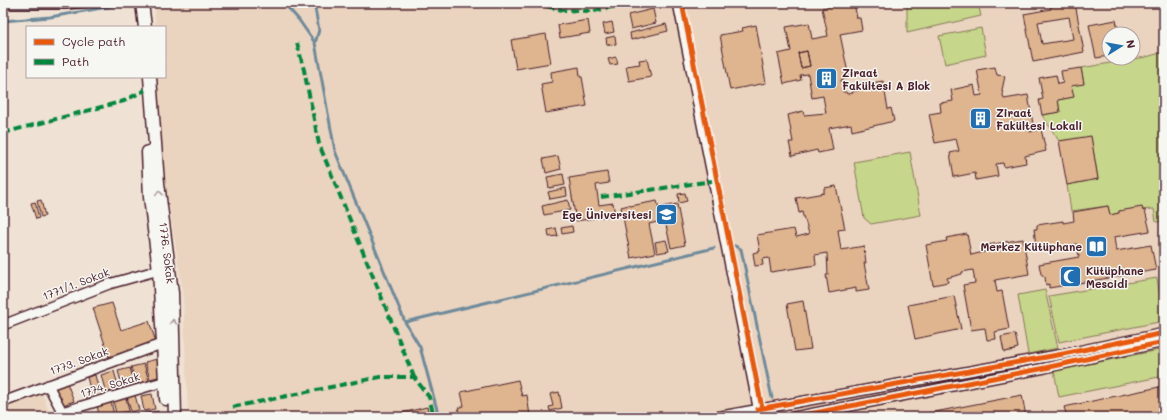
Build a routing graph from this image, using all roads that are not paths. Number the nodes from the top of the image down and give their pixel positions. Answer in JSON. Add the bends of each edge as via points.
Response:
{"nodes":[{"id":1,"x":101,"y":3,"type":"edge"},
{"id":2,"x":142,"y":3,"type":"edge"},
{"id":3,"x":678,"y":3,"type":"edge"},
{"id":4,"x":3,"y":6,"type":"edge"},
{"id":5,"x":144,"y":26,"type":"edge"},
{"id":6,"x":149,"y":85,"type":"edge"},
{"id":7,"x":160,"y":270,"type":"junction"},
{"id":8,"x":3,"y":325,"type":"edge"},
{"id":9,"x":1164,"y":333,"type":"edge"},
{"id":10,"x":1164,"y":342,"type":"edge"},
{"id":11,"x":164,"y":343,"type":"junction"},
{"id":12,"x":1044,"y":358,"type":"junction"},
{"id":13,"x":1045,"y":368,"type":"junction"},
{"id":14,"x":166,"y":381,"type":"junction"},
{"id":15,"x":48,"y":385,"type":"junction"},
{"id":16,"x":3,"y":402,"type":"edge"},
{"id":17,"x":759,"y":413,"type":"edge"},
{"id":18,"x":63,"y":415,"type":"edge"},
{"id":19,"x":167,"y":417,"type":"edge"},
{"id":20,"x":175,"y":417,"type":"edge"},
{"id":21,"x":716,"y":417,"type":"edge"},
{"id":22,"x":794,"y":417,"type":"edge"}],
"edges":[{"from":1,"to":4,"type":"lane"},
{"from":2,"to":5,"type":"street"},
{"from":3,"to":17,"type":"street"},
{"from":6,"to":7,"type":"street","name":"1776. Sokak","via":[[150,197]]},
{"from":20,"to":6,"type":"street","name":"1776. Sokak","one_way":true,"via":[[172,293]]},
{"from":7,"to":8,"type":"street","name":"1771/1. Sokak","via":[[109,284]]},
{"from":7,"to":11,"type":"street","name":"1776. Sokak"},
{"from":9,"to":12,"type":"street"},
{"from":10,"to":13,"type":"street"},
{"from":11,"to":14,"type":"street","name":"1776. Sokak"},
{"from":11,"to":15,"type":"street","name":"1773. Sokak"},
{"from":12,"to":13,"type":"street"},
{"from":12,"to":17,"type":"street"},
{"from":13,"to":22,"type":"street"},
{"from":14,"to":18,"type":"street","name":"1774. Sokak"},
{"from":14,"to":19,"type":"street","name":"1776. Sokak"},
{"from":15,"to":16,"type":"street","name":"1773. Sokak"},
{"from":15,"to":18,"type":"street"},
{"from":17,"to":21,"type":"street"}]}
